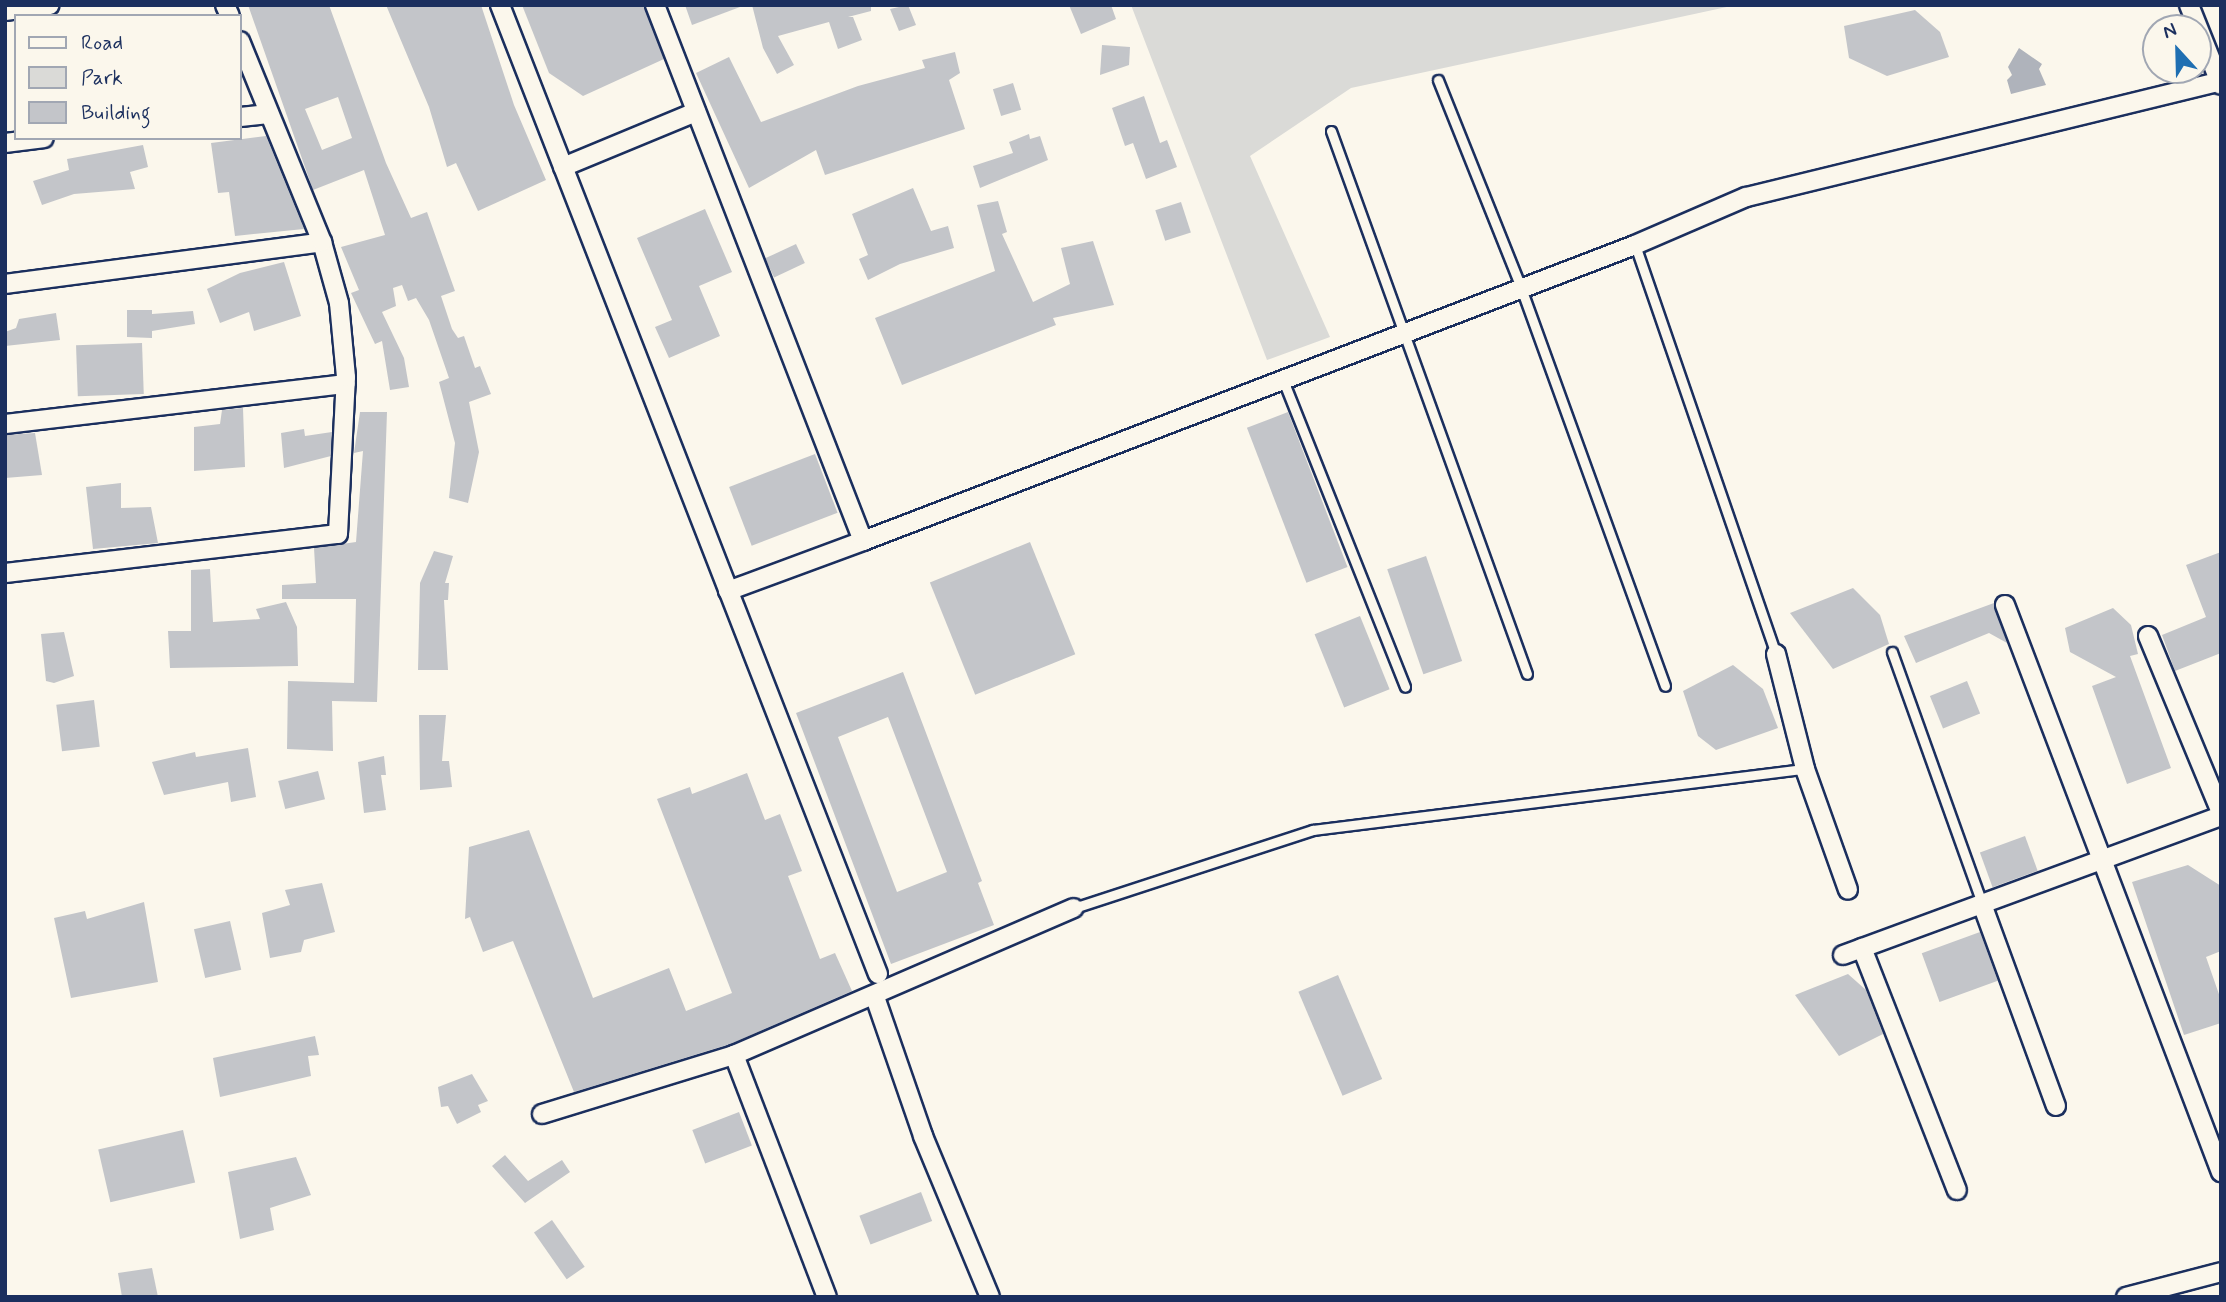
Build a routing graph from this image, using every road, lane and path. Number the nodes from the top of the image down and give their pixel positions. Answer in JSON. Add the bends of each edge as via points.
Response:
{"nodes":[{"id":1,"x":50,"y":5,"type":"edge"},
{"id":2,"x":500,"y":5,"type":"edge"},
{"id":3,"x":655,"y":5,"type":"edge"},
{"id":4,"x":2189,"y":5,"type":"edge"},
{"id":5,"x":5,"y":11,"type":"edge"},
{"id":6,"x":242,"y":46,"type":"edge"},
{"id":7,"x":1438,"y":80,"type":"dead end"},
{"id":8,"x":2220,"y":82,"type":"edge"},
{"id":9,"x":696,"y":111,"type":"junction"},
{"id":10,"x":269,"y":114,"type":"junction"},
{"id":11,"x":242,"y":117,"type":"edge"},
{"id":12,"x":1331,"y":131,"type":"dead end"},
{"id":13,"x":24,"y":140,"type":"edge"},
{"id":14,"x":5,"y":142,"type":"edge"},
{"id":15,"x":563,"y":167,"type":"junction"},
{"id":16,"x":322,"y":242,"type":"junction"},
{"id":17,"x":1634,"y":245,"type":"junction"},
{"id":18,"x":5,"y":284,"type":"edge"},
{"id":19,"x":1521,"y":288,"type":"junction"},
{"id":20,"x":1402,"y":334,"type":"junction"},
{"id":21,"x":1283,"y":380,"type":"junction"},
{"id":22,"x":346,"y":384,"type":"junction"},
{"id":23,"x":5,"y":424,"type":"edge"},
{"id":24,"x":863,"y":541,"type":"junction"},
{"id":25,"x":5,"y":573,"type":"edge"},
{"id":26,"x":728,"y":592,"type":"junction"},
{"id":27,"x":2005,"y":605,"type":"dead end"},
{"id":28,"x":2148,"y":636,"type":"dead end"},
{"id":29,"x":1892,"y":652,"type":"dead end"},
{"id":30,"x":1776,"y":654,"type":"joint"},
{"id":31,"x":1527,"y":674,"type":"dead end"},
{"id":32,"x":1665,"y":686,"type":"dead end"},
{"id":33,"x":1405,"y":687,"type":"dead end"},
{"id":34,"x":1805,"y":769,"type":"junction"},
{"id":35,"x":2221,"y":814,"type":"edge"},
{"id":36,"x":2099,"y":861,"type":"junction"},
{"id":37,"x":1848,"y":890,"type":"dead end"},
{"id":38,"x":1982,"y":904,"type":"junction"},
{"id":39,"x":1074,"y":908,"type":"joint"},
{"id":40,"x":1862,"y":948,"type":"junction"},
{"id":41,"x":1843,"y":955,"type":"dead end"},
{"id":42,"x":878,"y":974,"type":"dead end"},
{"id":43,"x":875,"y":998,"type":"junction"},
{"id":44,"x":734,"y":1055,"type":"junction"},
{"id":45,"x":2056,"y":1106,"type":"dead end"},
{"id":46,"x":542,"y":1114,"type":"dead end"},
{"id":47,"x":2221,"y":1171,"type":"edge"},
{"id":48,"x":1957,"y":1190,"type":"dead end"},
{"id":49,"x":2221,"y":1272,"type":"edge"},
{"id":50,"x":827,"y":1297,"type":"edge"},
{"id":51,"x":990,"y":1297,"type":"edge"},
{"id":52,"x":2126,"y":1297,"type":"edge"}],
"edges":[{"from":1,"to":5,"type":"street"},
{"from":2,"to":15,"type":"street"},
{"from":3,"to":9,"type":"street"},
{"from":4,"to":8,"type":"street"},
{"from":6,"to":10,"type":"street"},
{"from":7,"to":19,"type":"lane"},
{"from":8,"to":17,"type":"street","via":[[1746,197]]},
{"from":9,"to":15,"type":"street"},
{"from":9,"to":24,"type":"street"},
{"from":10,"to":11,"type":"street"},
{"from":10,"to":16,"type":"street"},
{"from":12,"to":20,"type":"lane"},
{"from":13,"to":14,"type":"street"},
{"from":15,"to":26,"type":"street"},
{"from":16,"to":18,"type":"street"},
{"from":16,"to":22,"type":"street","via":[[339,303]]},
{"from":17,"to":19,"type":"street"},
{"from":17,"to":30,"type":"lane"},
{"from":19,"to":20,"type":"street"},
{"from":19,"to":32,"type":"lane"},
{"from":20,"to":21,"type":"street"},
{"from":20,"to":31,"type":"lane"},
{"from":21,"to":24,"type":"street"},
{"from":21,"to":33,"type":"lane"},
{"from":22,"to":23,"type":"street"},
{"from":22,"to":25,"type":"street","via":[[338,534]]},
{"from":24,"to":26,"type":"street"},
{"from":26,"to":42,"type":"street"},
{"from":27,"to":36,"type":"street"},
{"from":28,"to":35,"type":"street"},
{"from":29,"to":38,"type":"lane"},
{"from":30,"to":34,"type":"street"},
{"from":34,"to":37,"type":"street"},
{"from":34,"to":39,"type":"lane","via":[[1313,830]]},
{"from":35,"to":36,"type":"street"},
{"from":36,"to":38,"type":"street"},
{"from":36,"to":47,"type":"street"},
{"from":38,"to":40,"type":"street"},
{"from":38,"to":45,"type":"street"},
{"from":39,"to":43,"type":"street"},
{"from":40,"to":41,"type":"street"},
{"from":40,"to":48,"type":"street"},
{"from":43,"to":44,"type":"street"},
{"from":43,"to":51,"type":"street","via":[[923,1136]]},
{"from":44,"to":46,"type":"street"},
{"from":44,"to":50,"type":"street"},
{"from":49,"to":52,"type":"street"}]}
